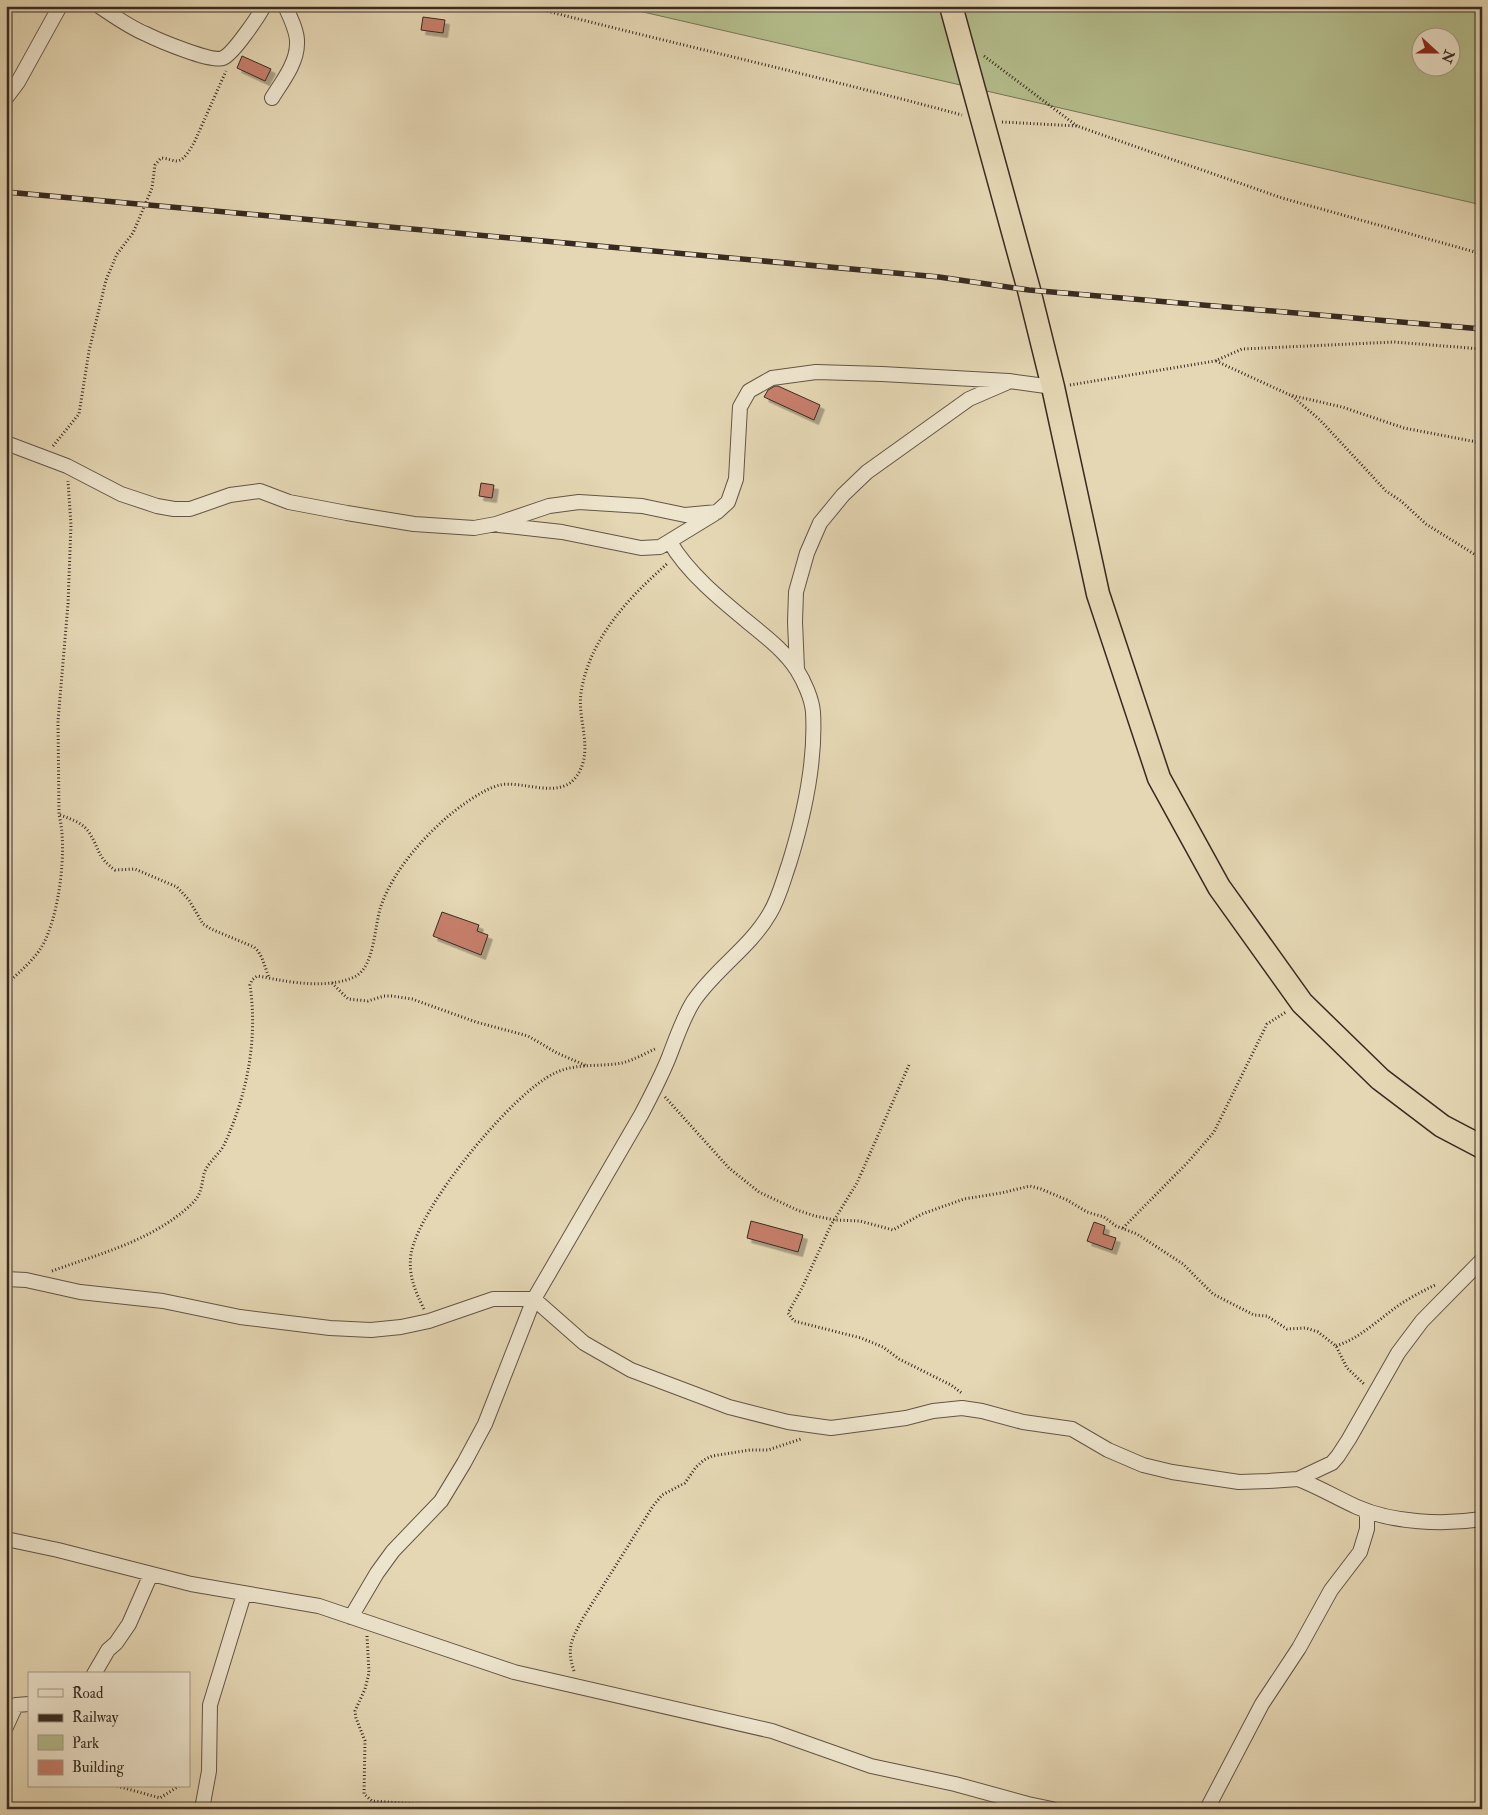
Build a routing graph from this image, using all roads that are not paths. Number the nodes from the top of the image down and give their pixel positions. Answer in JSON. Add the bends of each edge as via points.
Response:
{"nodes":[{"id":1,"x":60,"y":6,"type":"edge"},
{"id":2,"x":99,"y":6,"type":"edge"},
{"id":3,"x":264,"y":6,"type":"edge"},
{"id":4,"x":285,"y":6,"type":"edge"},
{"id":5,"x":951,"y":6,"type":"edge"},
{"id":6,"x":6,"y":98,"type":"edge"},
{"id":7,"x":272,"y":98,"type":"dead end"},
{"id":8,"x":1009,"y":381,"type":"junction"},
{"id":9,"x":1053,"y":387,"type":"junction"},
{"id":10,"x":6,"y":443,"type":"edge"},
{"id":11,"x":717,"y":512,"type":"junction"},
{"id":12,"x":496,"y":524,"type":"junction"},
{"id":13,"x":670,"y":542,"type":"junction"},
{"id":14,"x":797,"y":670,"type":"junction"},
{"id":15,"x":1482,"y":1147,"type":"edge"},
{"id":16,"x":1482,"y":1260,"type":"edge"},
{"id":17,"x":6,"y":1279,"type":"edge"},
{"id":18,"x":534,"y":1299,"type":"junction"},
{"id":19,"x":1298,"y":1479,"type":"junction"},
{"id":20,"x":1367,"y":1511,"type":"junction"},
{"id":21,"x":1482,"y":1519,"type":"edge"},
{"id":22,"x":6,"y":1539,"type":"edge"},
{"id":23,"x":151,"y":1574,"type":"junction"},
{"id":24,"x":244,"y":1594,"type":"junction"},
{"id":25,"x":351,"y":1617,"type":"junction"},
{"id":26,"x":95,"y":1672,"type":"edge"},
{"id":27,"x":28,"y":1704,"type":"edge"},
{"id":28,"x":6,"y":1727,"type":"edge"},
{"id":29,"x":202,"y":1809,"type":"edge"},
{"id":30,"x":1052,"y":1809,"type":"edge"},
{"id":31,"x":1207,"y":1809,"type":"edge"}],
"edges":[{"from":1,"to":6,"type":"street"},
{"from":2,"to":3,"type":"street","via":[[146,34],[215,59],[226,56]]},
{"from":4,"to":7,"type":"street","via":[[297,44],[289,71]]},
{"from":5,"to":9,"type":"highway"},
{"from":8,"to":9,"type":"street"},
{"from":8,"to":11,"type":"street","via":[[816,372],[772,378],[749,391],[740,407],[736,479],[728,502]]},
{"from":8,"to":14,"type":"street","via":[[969,400],[867,472],[820,523],[796,592]]},
{"from":9,"to":15,"type":"highway","via":[[1098,594],[1159,778],[1219,887],[1302,1003],[1380,1079],[1442,1126]]},
{"from":10,"to":12,"type":"street","via":[[67,466],[121,494],[174,509],[190,509],[230,495],[260,491],[289,502],[386,520],[452,528]]},
{"from":11,"to":12,"type":"street","via":[[685,515],[642,506],[579,502],[549,506]]},
{"from":11,"to":13,"type":"street"},
{"from":12,"to":13,"type":"street","via":[[562,532],[641,548],[660,547]]},
{"from":13,"to":14,"type":"street","via":[[678,555],[720,599],[776,645]]},
{"from":14,"to":18,"type":"street","via":[[813,710],[812,753],[800,828],[778,896],[770,914],[748,944],[693,1002],[656,1086]]},
{"from":16,"to":19,"type":"street","via":[[1422,1321],[1398,1353],[1338,1456],[1332,1463]]},
{"from":17,"to":18,"type":"street","via":[[163,1301],[240,1318],[371,1330],[430,1320],[493,1299]]},
{"from":18,"to":19,"type":"street","via":[[584,1343],[631,1370],[729,1407],[788,1422],[831,1428],[962,1408],[1072,1429],[1124,1457],[1172,1472],[1239,1482]]},
{"from":18,"to":25,"type":"street","via":[[485,1424],[468,1456],[441,1501],[393,1551],[377,1573]]},
{"from":19,"to":20,"type":"street"},
{"from":20,"to":21,"type":"street","via":[[1418,1522]]},
{"from":20,"to":31,"type":"street","via":[[1367,1529],[1360,1552],[1331,1590],[1299,1648],[1262,1704]]},
{"from":22,"to":23,"type":"street"},
{"from":23,"to":24,"type":"street"},
{"from":23,"to":26,"type":"street","via":[[129,1624]]},
{"from":24,"to":25,"type":"street","via":[[312,1605]]},
{"from":24,"to":29,"type":"street","via":[[210,1705],[209,1771]]},
{"from":25,"to":30,"type":"street","via":[[514,1672],[772,1731],[871,1766]]},
{"from":27,"to":28,"type":"street","via":[[16,1705]]}]}
